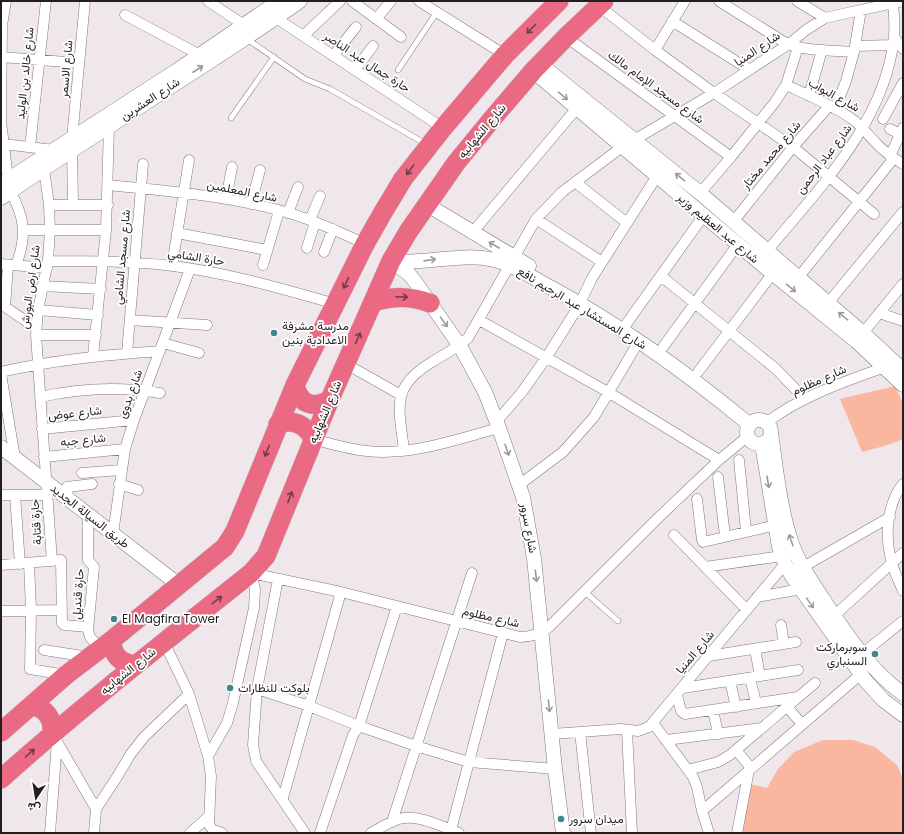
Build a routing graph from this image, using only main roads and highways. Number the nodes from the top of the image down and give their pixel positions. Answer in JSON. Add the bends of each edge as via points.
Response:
{"nodes":[{"id":1,"x":559,"y":1,"type":"edge"},
{"id":2,"x":601,"y":3,"type":"edge"},
{"id":3,"x":374,"y":302,"type":"junction"},
{"id":4,"x":430,"y":303,"type":"road end"},
{"id":5,"x":295,"y":385,"type":"junction"},
{"id":6,"x":330,"y":398,"type":"junction"},
{"id":7,"x":278,"y":424,"type":"junction"},
{"id":8,"x":313,"y":438,"type":"junction"},
{"id":9,"x":100,"y":649,"type":"junction"},
{"id":10,"x":135,"y":665,"type":"junction"},
{"id":11,"x":32,"y":705,"type":"junction"},
{"id":12,"x":1,"y":732,"type":"edge"},
{"id":13,"x":55,"y":737,"type":"junction"},
{"id":14,"x":1,"y":779,"type":"edge"}],
"edges":[{"from":1,"to":5,"type":"highway","one_way":true,"via":[[506,55],[403,179],[365,244]]},
{"from":2,"to":3,"type":"highway","name":"شارع الشهابيه","via":[[536,68],[456,163],[426,204],[391,261]]},
{"from":3,"to":4,"type":"highway","one_way":true,"via":[[402,297]]},
{"from":6,"to":3,"type":"highway","name":"شارع الشهابيه","one_way":true},
{"from":5,"to":6,"type":"highway","via":[[297,393],[308,403],[316,405]]},
{"from":5,"to":7,"type":"highway"},
{"from":6,"to":8,"type":"highway","name":"شارع الشهابيه"},
{"from":7,"to":8,"type":"highway","via":[[299,424]]},
{"from":7,"to":9,"type":"highway","one_way":true,"via":[[231,539],[218,554]]},
{"from":10,"to":8,"type":"highway","name":"شارع الشهابيه","one_way":true,"via":[[251,573],[266,556]]},
{"from":9,"to":10,"type":"highway","via":[[114,652],[122,661]]},
{"from":9,"to":11,"type":"highway"},
{"from":10,"to":13,"type":"highway","name":"شارع الشهابيه"},
{"from":11,"to":12,"type":"highway"},
{"from":11,"to":13,"type":"highway","via":[[38,706],[48,714]]},
{"from":14,"to":13,"type":"highway","name":"شارع الشهابيه","one_way":true}]}
